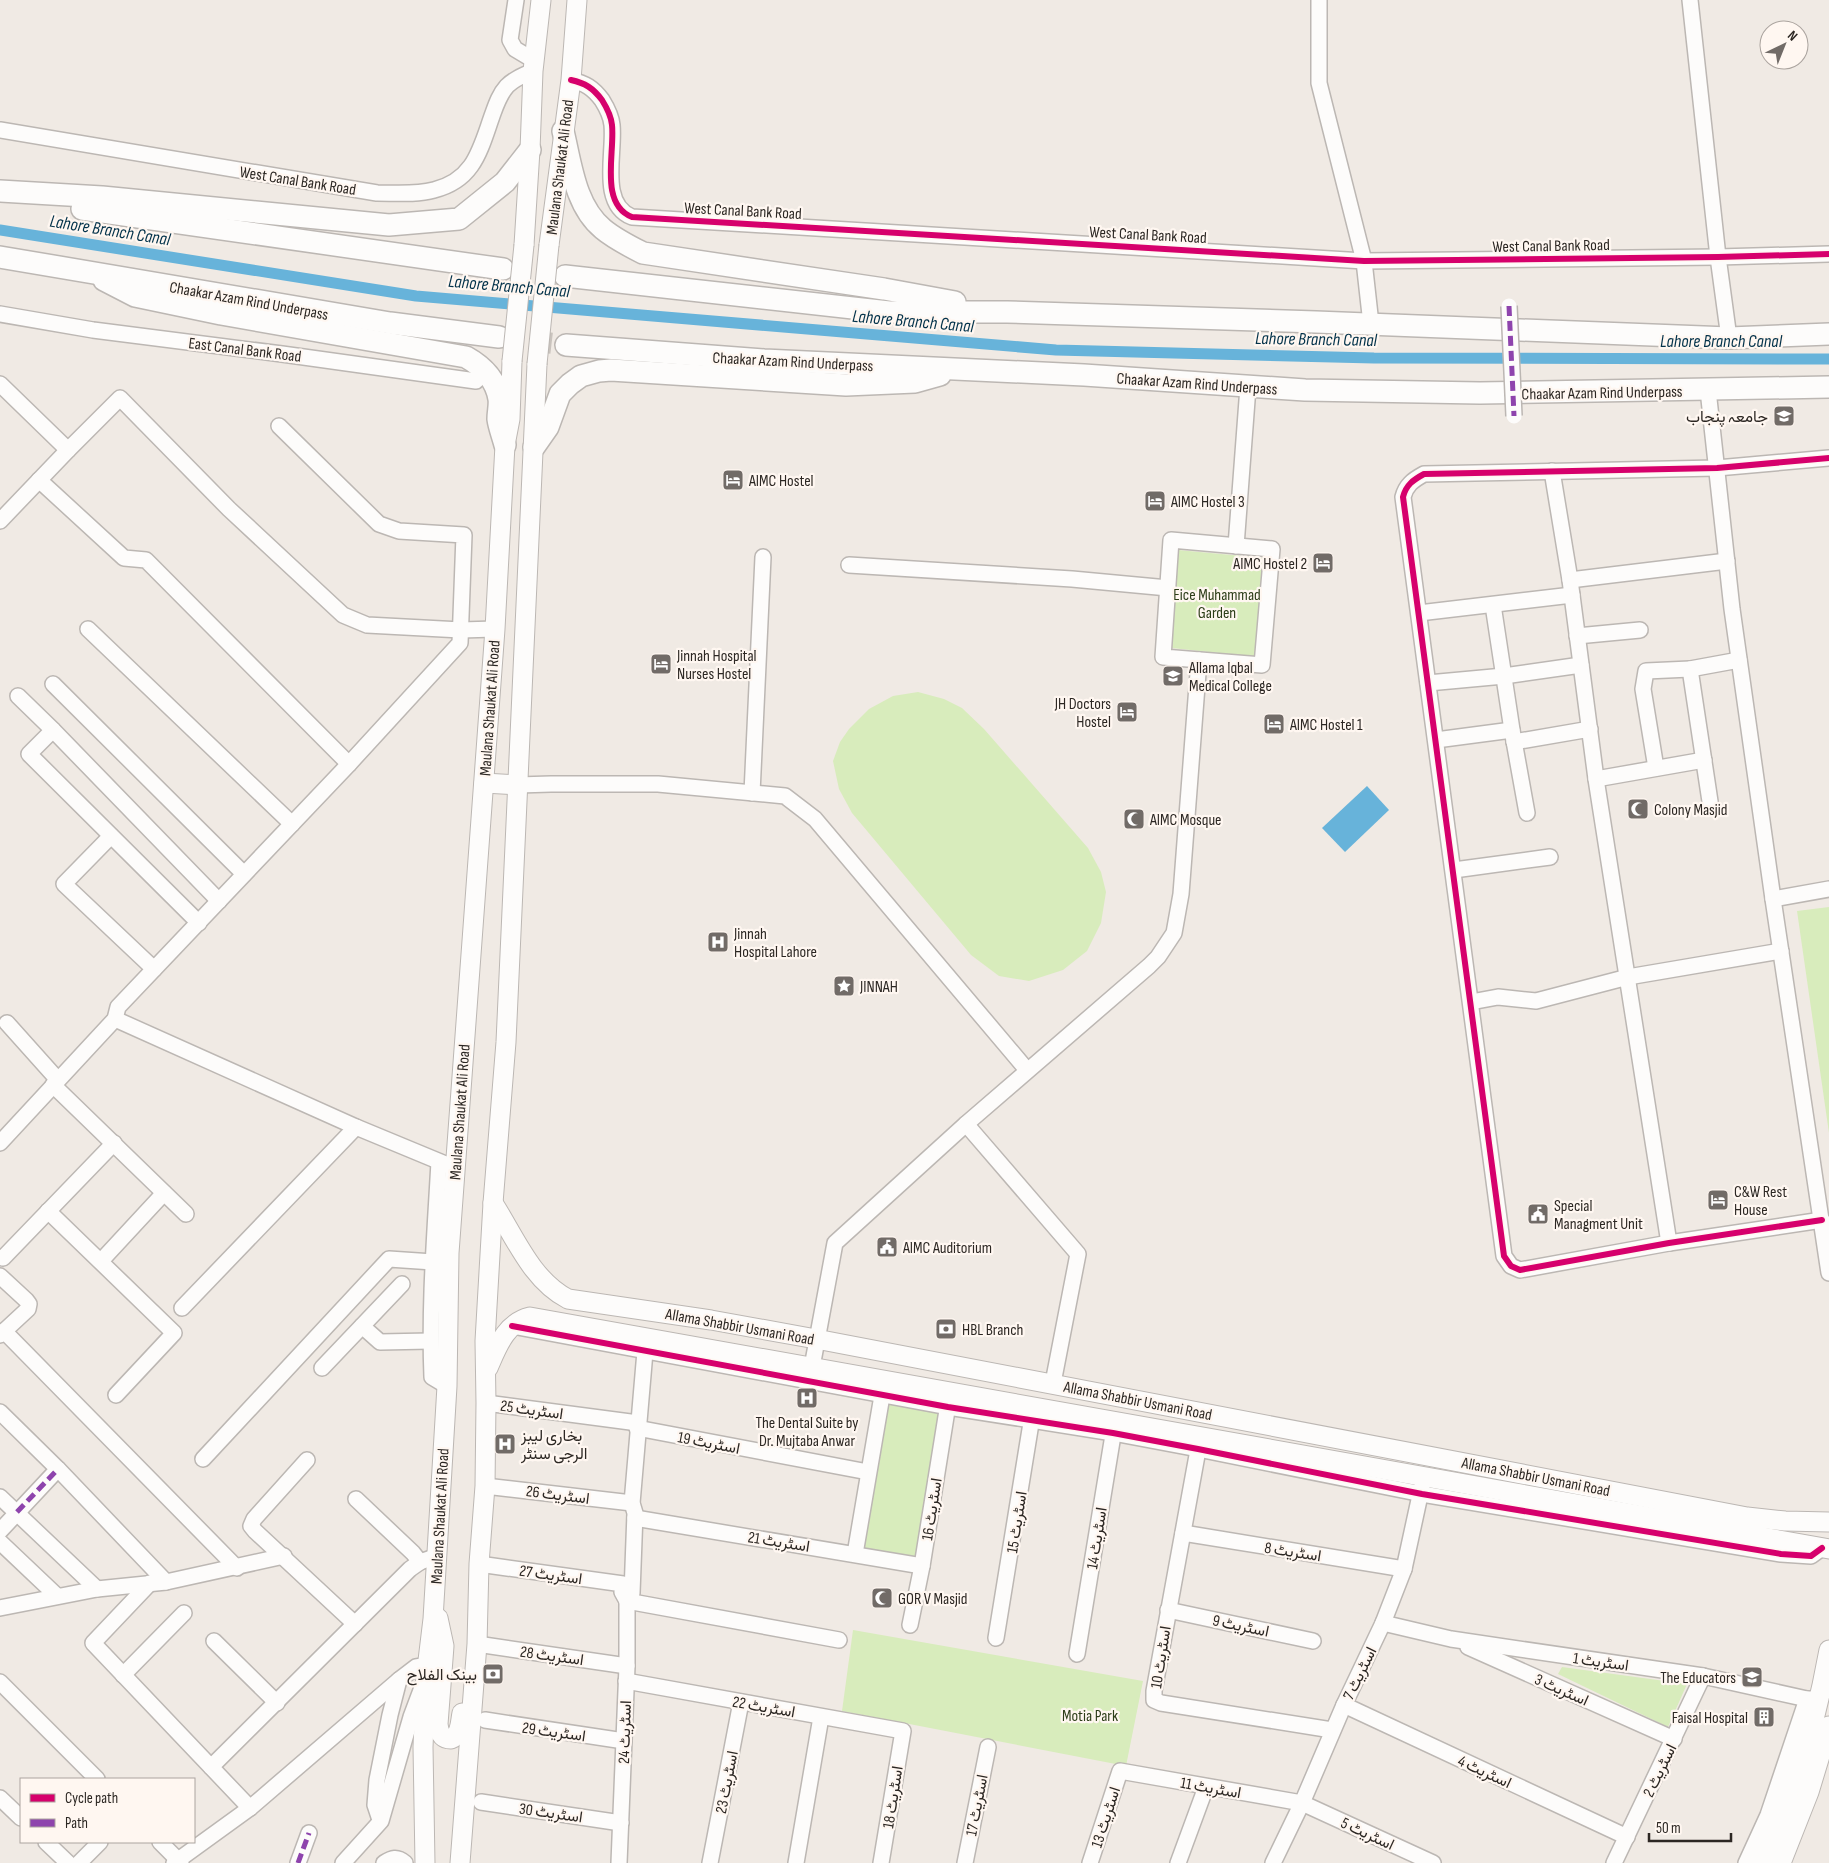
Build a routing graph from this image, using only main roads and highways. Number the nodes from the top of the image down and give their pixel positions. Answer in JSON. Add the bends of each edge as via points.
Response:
{"nodes":[{"id":1,"x":541,"y":0,"type":"edge"},
{"id":2,"x":577,"y":0,"type":"edge"},
{"id":3,"x":563,"y":131,"type":"junction"},
{"id":4,"x":530,"y":150,"type":"junction"},
{"id":5,"x":0,"y":191,"type":"edge"},
{"id":6,"x":0,"y":197,"type":"edge"},
{"id":7,"x":0,"y":257,"type":"edge"},
{"id":8,"x":503,"y":269,"type":"dead end"},
{"id":9,"x":86,"y":271,"type":"junction"},
{"id":10,"x":565,"y":276,"type":"dead end"},
{"id":11,"x":1007,"y":312,"type":"junction"},
{"id":12,"x":1829,"y":334,"type":"edge"},
{"id":13,"x":499,"y":337,"type":"tunnel mouth"},
{"id":14,"x":566,"y":345,"type":"tunnel mouth"},
{"id":15,"x":960,"y":370,"type":"junction"},
{"id":16,"x":1829,"y":387,"type":"edge"},
{"id":17,"x":505,"y":446,"type":"junction"},
{"id":18,"x":534,"y":446,"type":"junction"},
{"id":19,"x":484,"y":783,"type":"junction"},
{"id":20,"x":518,"y":785,"type":"junction"},
{"id":21,"x":493,"y":1203,"type":"junction"},
{"id":22,"x":486,"y":1370,"type":"junction"},
{"id":23,"x":1747,"y":1517,"type":"junction"},
{"id":24,"x":1829,"y":1522,"type":"edge"},
{"id":25,"x":1827,"y":1544,"type":"edge"},
{"id":26,"x":434,"y":1600,"type":"junction"},
{"id":27,"x":1829,"y":1650,"type":"edge"},
{"id":28,"x":476,"y":1653,"type":"junction"},
{"id":29,"x":1829,"y":1726,"type":"edge"},
{"id":30,"x":425,"y":1863,"type":"edge"},
{"id":31,"x":460,"y":1863,"type":"edge"},
{"id":32,"x":1763,"y":1863,"type":"edge"},
{"id":33,"x":1781,"y":1863,"type":"edge"}],
"edges":[{"from":1,"to":4,"type":"main road","name":"Maulana Shaukat Ali Road"},
{"from":2,"to":3,"type":"main road","name":"Maulana Shaukat Ali Road","via":[[571,80]]},
{"from":3,"to":11,"type":"highway","via":[[577,189],[590,216],[613,236],[643,253],[884,289]]},
{"from":3,"to":18,"type":"main road","name":"Maulana Shaukat Ali Road","bridge":true,"via":[[537,364]]},
{"from":4,"to":5,"type":"highway","via":[[505,182],[459,219],[399,224]]},
{"from":4,"to":17,"type":"main road","name":"Maulana Shaukat Ali Road","bridge":true,"via":[[510,419]]},
{"from":6,"to":8,"type":"highway"},
{"from":7,"to":9,"type":"highway","name":"Chaakar Azam Rind Underpass"},
{"from":9,"to":13,"type":"highway","name":"Chaakar Azam Rind Underpass","via":[[390,323]]},
{"from":9,"to":17,"type":"highway","via":[[135,296],[466,357],[492,379],[499,400],[498,420]]},
{"from":10,"to":11,"type":"highway","via":[[889,312]]},
{"from":11,"to":12,"type":"highway","via":[[1729,338]]},
{"from":14,"to":15,"type":"highway","name":"Chaakar Azam Rind Underpass"},
{"from":15,"to":16,"type":"highway","name":"Chaakar Azam Rind Underpass","via":[[1248,387],[1480,393]]},
{"from":15,"to":18,"type":"highway","via":[[915,382],[846,384],[599,371],[581,376],[560,394],[548,427]]},
{"from":17,"to":19,"type":"main road","name":"Maulana Shaukat Ali Road"},
{"from":18,"to":20,"type":"main road","name":"Maulana Shaukat Ali Road"},
{"from":19,"to":20,"type":"main road"},
{"from":19,"to":26,"type":"main road","name":"Maulana Shaukat Ali Road","via":[[447,1165],[447,1386],[428,1559]]},
{"from":20,"to":21,"type":"main road","name":"Maulana Shaukat Ali Road","via":[[506,1042]]},
{"from":21,"to":22,"type":"main road","name":"Maulana Shaukat Ali Road"},
{"from":21,"to":23,"type":"main road","name":"Allama Shabbir Usmani Road","via":[[537,1272],[552,1288],[568,1298],[816,1339]]},
{"from":22,"to":25,"type":"main road","name":"Allama Shabbir Usmani Road","via":[[502,1338],[518,1321],[530,1317],[645,1344],[812,1367],[884,1387],[949,1400],[1422,1485]]},
{"from":22,"to":28,"type":"main road","name":"Maulana Shaukat Ali Road","via":[[485,1486]]},
{"from":23,"to":24,"type":"main road","name":"Allama Shabbir Usmani Road"},
{"from":23,"to":25,"type":"main road"},
{"from":26,"to":28,"type":"main road","via":[[444,1646],[438,1724],[439,1732],[447,1739],[457,1734],[469,1669]]},
{"from":26,"to":30,"type":"main road","name":"Maulana Shaukat Ali Road","via":[[423,1747]]},
{"from":27,"to":32,"type":"main road","via":[[1813,1699],[1796,1778]]},
{"from":28,"to":31,"type":"main road","name":"Maulana Shaukat Ali Road"},
{"from":29,"to":33,"type":"main road","via":[[1809,1792]]}]}
